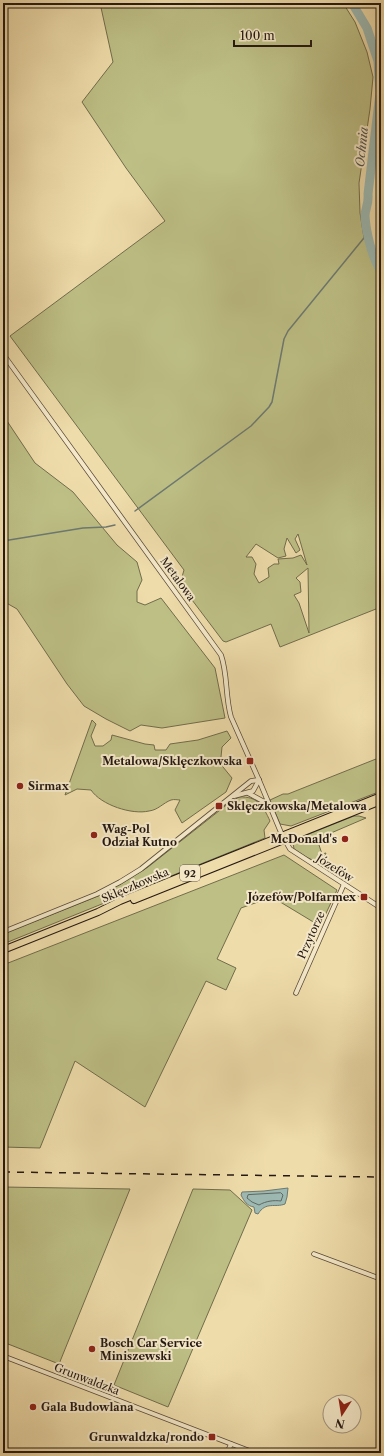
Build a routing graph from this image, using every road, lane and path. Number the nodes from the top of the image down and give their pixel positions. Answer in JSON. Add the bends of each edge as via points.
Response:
{"nodes":[{"id":1,"x":3,"y":354,"type":"edge"},
{"id":2,"x":259,"y":780,"type":"junction"},
{"id":3,"x":248,"y":793,"type":"junction"},
{"id":4,"x":234,"y":796,"type":"junction"},
{"id":5,"x":381,"y":796,"type":"edge"},
{"id":6,"x":381,"y":801,"type":"edge"},
{"id":7,"x":269,"y":805,"type":"junction"},
{"id":8,"x":283,"y":838,"type":"junction"},
{"id":9,"x":344,"y":884,"type":"junction"},
{"id":10,"x":381,"y":908,"type":"edge"},
{"id":11,"x":3,"y":932,"type":"edge"},
{"id":12,"x":3,"y":950,"type":"edge"},
{"id":13,"x":296,"y":993,"type":"dead end"},
{"id":14,"x":314,"y":1254,"type":"dead end"},
{"id":15,"x":381,"y":1279,"type":"edge"},
{"id":16,"x":3,"y":1356,"type":"edge"},
{"id":17,"x":231,"y":1444,"type":"junction"},
{"id":18,"x":227,"y":1453,"type":"edge"},
{"id":19,"x":255,"y":1453,"type":"edge"}],
"edges":[{"from":1,"to":2,"type":"street","name":"Metalowa","via":[[221,655],[231,717]]},
{"from":2,"to":3,"type":"street","via":[[253,791]]},
{"from":2,"to":4,"type":"street","via":[[251,781]]},
{"from":2,"to":7,"type":"street","name":"Metalowa"},
{"from":3,"to":4,"type":"street"},
{"from":3,"to":7,"type":"street"},
{"from":4,"to":11,"type":"street","via":[[141,869],[120,882]]},
{"from":5,"to":8,"type":"main road","name":"Sklęczkowska","number":"92"},
{"from":6,"to":8,"type":"main road","name":"Sklęczkowska","number":"92"},
{"from":7,"to":8,"type":"street","name":"Metalowa"},
{"from":8,"to":9,"type":"street","name":"Józefów","via":[[290,849]]},
{"from":8,"to":12,"type":"main road","name":"Sklęczkowska","number":"92","via":[[129,902]]},
{"from":9,"to":10,"type":"street","name":"Józefów"},
{"from":9,"to":13,"type":"street","name":"Przytorze"},
{"from":14,"to":15,"type":"street"},
{"from":16,"to":17,"type":"street","name":"Grunwaldzka"},
{"from":17,"to":18,"type":"street"},
{"from":17,"to":19,"type":"street","name":"Grunwaldzka"}]}
